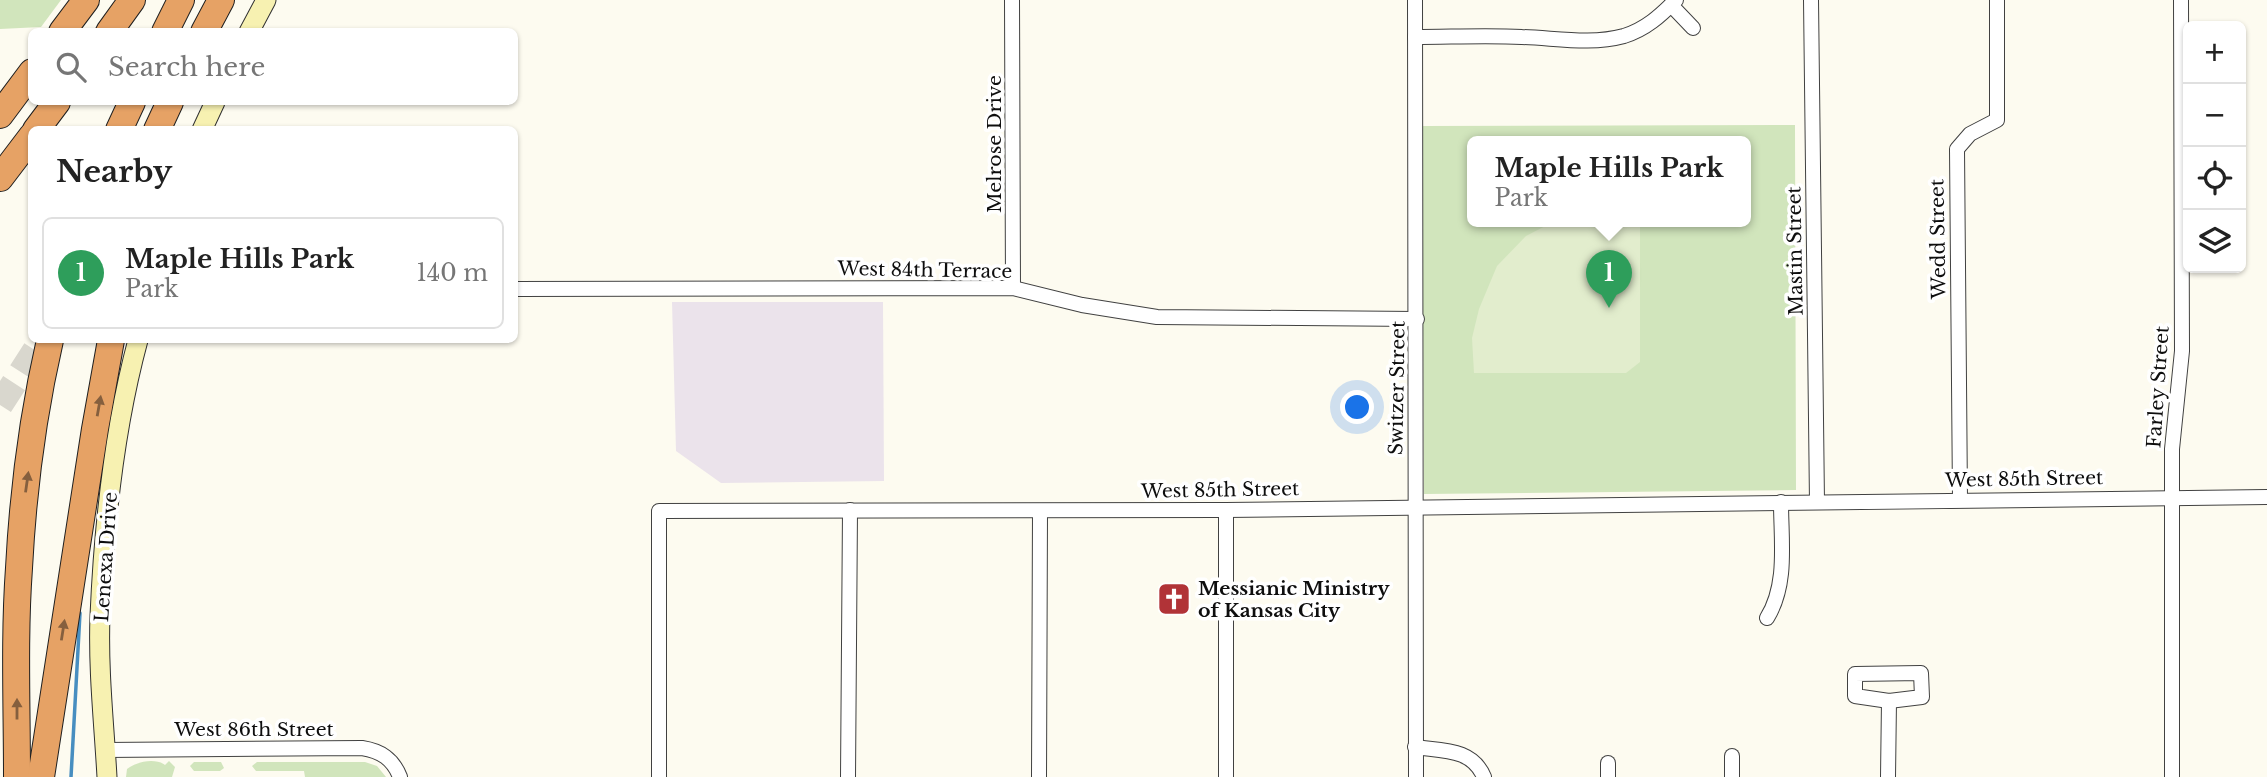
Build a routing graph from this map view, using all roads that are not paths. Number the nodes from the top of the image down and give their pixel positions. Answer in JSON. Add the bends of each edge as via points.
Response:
{"nodes":[{"id":1,"x":86,"y":0,"type":"edge"},
{"id":2,"x":132,"y":0,"type":"edge"},
{"id":3,"x":181,"y":0,"type":"edge"},
{"id":4,"x":221,"y":0,"type":"edge"},
{"id":5,"x":231,"y":0,"type":"edge"},
{"id":6,"x":266,"y":0,"type":"edge"},
{"id":7,"x":1013,"y":0,"type":"edge"},
{"id":8,"x":1415,"y":0,"type":"edge"},
{"id":9,"x":1811,"y":0,"type":"edge"},
{"id":10,"x":1997,"y":0,"type":"edge"},
{"id":11,"x":2181,"y":0,"type":"edge"},
{"id":12,"x":1673,"y":3,"type":"edge"},
{"id":13,"x":65,"y":28,"type":"edge"},
{"id":14,"x":112,"y":28,"type":"edge"},
{"id":15,"x":167,"y":28,"type":"edge"},
{"id":16,"x":206,"y":28,"type":"edge"},
{"id":17,"x":218,"y":28,"type":"edge"},
{"id":18,"x":251,"y":28,"type":"edge"},
{"id":19,"x":1693,"y":28,"type":"dead end"},
{"id":20,"x":1415,"y":37,"type":"junction"},
{"id":21,"x":28,"y":77,"type":"edge"},
{"id":22,"x":55,"y":105,"type":"edge"},
{"id":23,"x":131,"y":105,"type":"edge"},
{"id":24,"x":169,"y":105,"type":"edge"},
{"id":25,"x":185,"y":105,"type":"edge"},
{"id":26,"x":214,"y":105,"type":"edge"},
{"id":27,"x":0,"y":115,"type":"edge"},
{"id":28,"x":39,"y":126,"type":"edge"},
{"id":29,"x":121,"y":126,"type":"edge"},
{"id":30,"x":159,"y":126,"type":"edge"},
{"id":31,"x":177,"y":126,"type":"edge"},
{"id":32,"x":204,"y":126,"type":"edge"},
{"id":33,"x":28,"y":141,"type":"edge"},
{"id":34,"x":0,"y":178,"type":"edge"},
{"id":35,"x":1013,"y":288,"type":"junction"},
{"id":36,"x":518,"y":289,"type":"edge"},
{"id":37,"x":1417,"y":319,"type":"junction"},
{"id":38,"x":49,"y":343,"type":"edge"},
{"id":39,"x":110,"y":343,"type":"edge"},
{"id":40,"x":137,"y":343,"type":"edge"},
{"id":41,"x":2267,"y":497,"type":"edge"},
{"id":42,"x":2172,"y":498,"type":"junction"},
{"id":43,"x":1960,"y":499,"type":"junction"},
{"id":44,"x":1780,"y":502,"type":"junction"},
{"id":45,"x":1816,"y":502,"type":"junction"},
{"id":46,"x":1415,"y":507,"type":"junction"},
{"id":47,"x":850,"y":510,"type":"junction"},
{"id":48,"x":1226,"y":510,"type":"junction"},
{"id":49,"x":1040,"y":512,"type":"junction"},
{"id":50,"x":1767,"y":618,"type":"dead end"},
{"id":51,"x":1889,"y":701,"type":"junction"},
{"id":52,"x":1415,"y":747,"type":"junction"},
{"id":53,"x":105,"y":750,"type":"junction"},
{"id":54,"x":1732,"y":756,"type":"dead end"},
{"id":55,"x":398,"y":772,"type":"edge"},
{"id":56,"x":17,"y":777,"type":"edge"},
{"id":57,"x":41,"y":777,"type":"edge"},
{"id":58,"x":107,"y":777,"type":"edge"},
{"id":59,"x":659,"y":777,"type":"edge"},
{"id":60,"x":848,"y":777,"type":"edge"},
{"id":61,"x":1039,"y":777,"type":"edge"},
{"id":62,"x":1226,"y":777,"type":"edge"},
{"id":63,"x":1416,"y":777,"type":"edge"},
{"id":64,"x":1484,"y":777,"type":"edge"},
{"id":65,"x":1732,"y":777,"type":"edge"},
{"id":66,"x":1888,"y":777,"type":"edge"},
{"id":67,"x":2172,"y":777,"type":"edge"}],
"edges":[{"from":1,"to":13,"type":"highway"},
{"from":2,"to":14,"type":"highway"},
{"from":3,"to":15,"type":"highway"},
{"from":4,"to":16,"type":"highway"},
{"from":5,"to":17,"type":"highway"},
{"from":6,"to":18,"type":"street"},
{"from":7,"to":35,"type":"street","name":"Melrose Drive"},
{"from":8,"to":20,"type":"street","name":"Switzer Street"},
{"from":9,"to":45,"type":"street","name":"Mastin Street"},
{"from":10,"to":43,"type":"street","name":"Wedd Street","via":[[1997,120],[1970,134],[1956,149]]},
{"from":11,"to":42,"type":"street","name":"Farley Street","via":[[2182,351]]},
{"from":12,"to":19,"type":"street"},
{"from":12,"to":20,"type":"street","via":[[1653,23],[1609,39]]},
{"from":20,"to":37,"type":"street","name":"Switzer Street"},
{"from":21,"to":27,"type":"highway"},
{"from":22,"to":28,"type":"highway"},
{"from":23,"to":29,"type":"highway"},
{"from":24,"to":30,"type":"highway"},
{"from":25,"to":31,"type":"highway"},
{"from":26,"to":32,"type":"street"},
{"from":33,"to":34,"type":"highway"},
{"from":35,"to":36,"type":"street","name":"West 84th Terrace"},
{"from":35,"to":37,"type":"street","name":"West 84th Terrace","via":[[1157,317]]},
{"from":37,"to":46,"type":"street","name":"Switzer Street"},
{"from":56,"to":38,"type":"highway","one_way":true,"via":[[18,569],[32,440]]},
{"from":57,"to":39,"type":"highway","one_way":true},
{"from":40,"to":53,"type":"street","name":"Lenexa Drive","via":[[114,458],[100,616]]},
{"from":41,"to":42,"type":"street","name":"West 85th Street"},
{"from":42,"to":43,"type":"street","name":"West 85th Street"},
{"from":42,"to":67,"type":"street","name":"Farley Street"},
{"from":43,"to":45,"type":"street","name":"West 85th Street"},
{"from":44,"to":45,"type":"street","name":"West 85th Street"},
{"from":44,"to":46,"type":"street","name":"West 85th Street"},
{"from":44,"to":50,"type":"street","via":[[1780,586]]},
{"from":46,"to":48,"type":"street","name":"West 85th Street"},
{"from":46,"to":52,"type":"street","name":"Switzer Street"},
{"from":47,"to":49,"type":"street","name":"West 85th Street"},
{"from":47,"to":59,"type":"street","name":"West 85th Street","via":[[659,511]]},
{"from":47,"to":60,"type":"street"},
{"from":48,"to":49,"type":"street","name":"West 85th Street"},
{"from":48,"to":62,"type":"street"},
{"from":49,"to":61,"type":"street"},
{"from":51,"to":51,"type":"street","via":[[1922,697],[1921,673],[1856,674],[1856,696]]},
{"from":51,"to":66,"type":"street"},
{"from":52,"to":63,"type":"street","name":"Switzer Street"},
{"from":52,"to":64,"type":"street","via":[[1462,754]]},
{"from":53,"to":55,"type":"street","name":"West 86th Street","via":[[362,748],[391,760]]},
{"from":53,"to":58,"type":"street","name":"Lenexa Drive"},
{"from":54,"to":65,"type":"street"}]}
